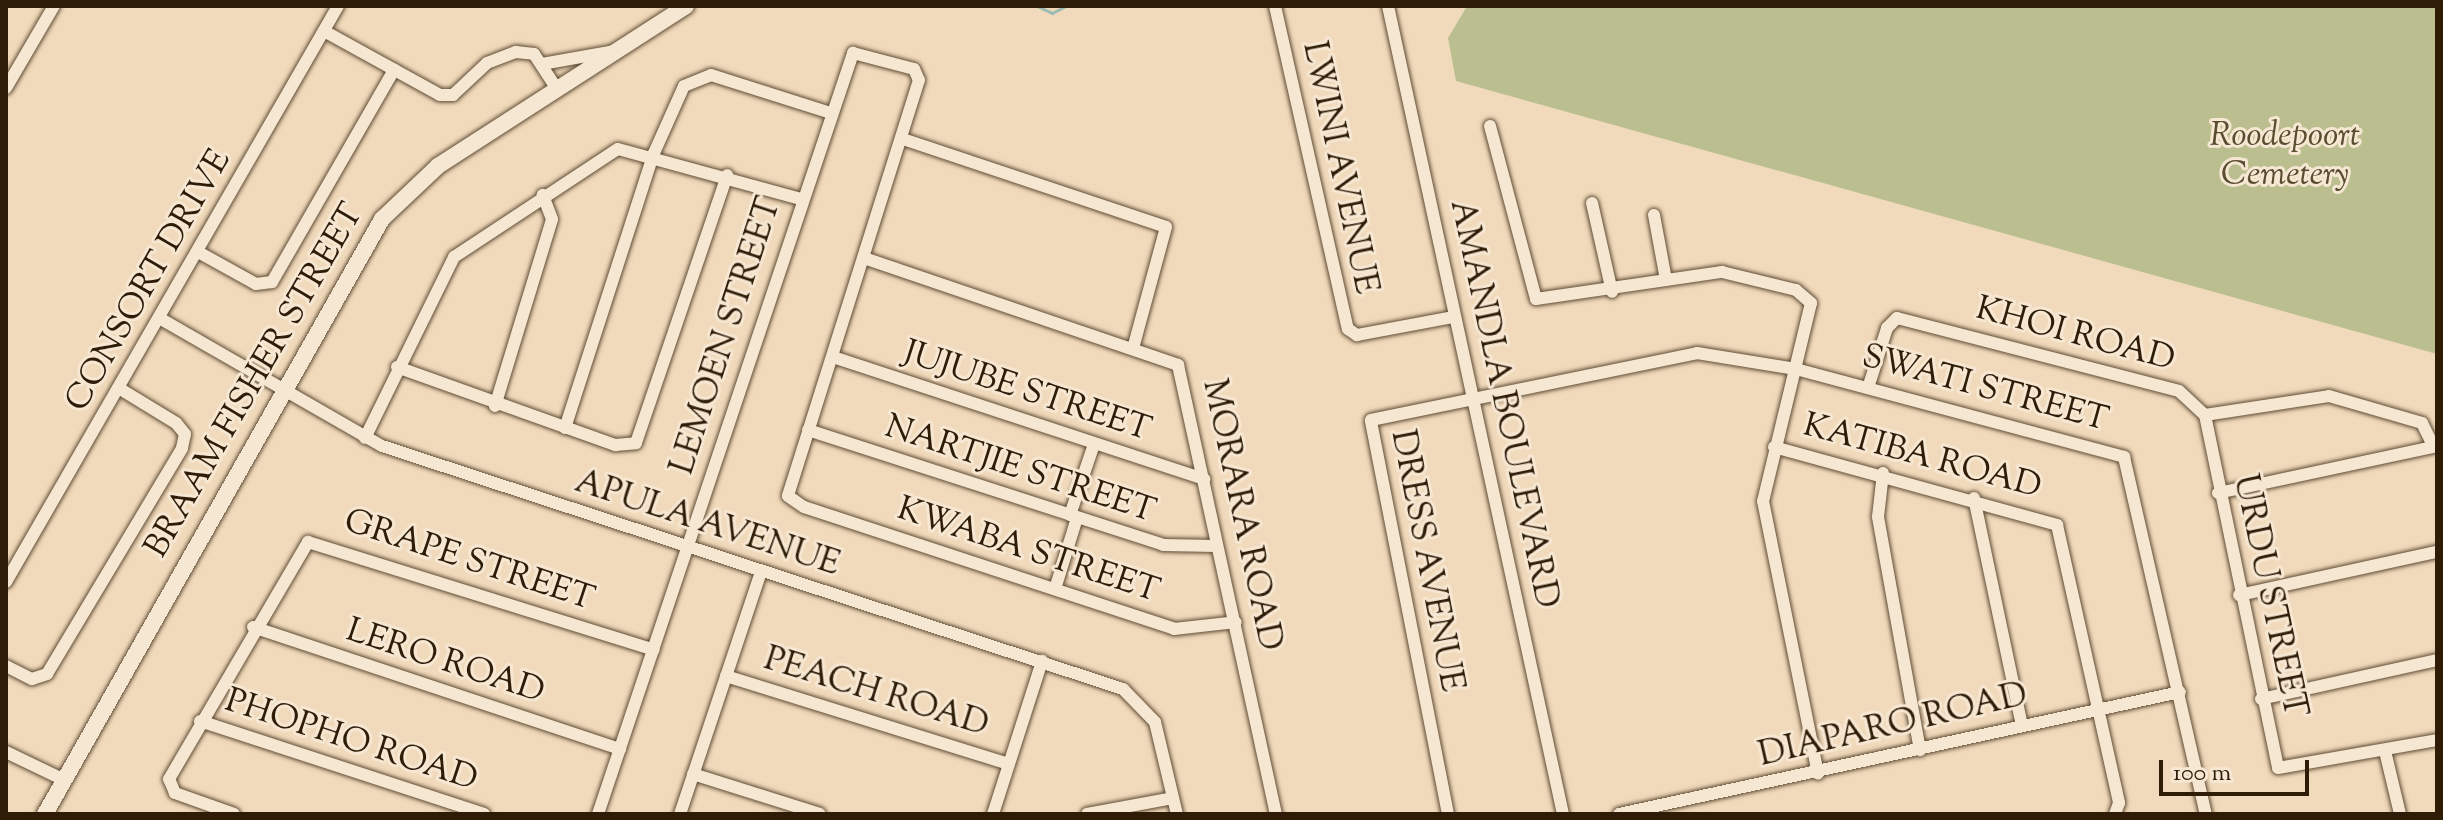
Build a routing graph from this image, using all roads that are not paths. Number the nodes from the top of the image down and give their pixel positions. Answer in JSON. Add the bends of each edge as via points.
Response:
{"nodes":[{"id":1,"x":54,"y":6,"type":"edge"},
{"id":2,"x":338,"y":6,"type":"edge"},
{"id":3,"x":686,"y":6,"type":"edge"},
{"id":4,"x":1275,"y":6,"type":"edge"},
{"id":5,"x":1388,"y":6,"type":"edge"},
{"id":6,"x":324,"y":31,"type":"junction"},
{"id":7,"x":616,"y":51,"type":"junction"},
{"id":8,"x":542,"y":64,"type":"junction"},
{"id":9,"x":394,"y":70,"type":"junction"},
{"id":10,"x":6,"y":88,"type":"edge"},
{"id":11,"x":557,"y":89,"type":"junction"},
{"id":12,"x":831,"y":113,"type":"junction"},
{"id":13,"x":1490,"y":126,"type":"dead end"},
{"id":14,"x":903,"y":139,"type":"junction"},
{"id":15,"x":654,"y":153,"type":"junction"},
{"id":16,"x":727,"y":175,"type":"junction"},
{"id":17,"x":543,"y":195,"type":"junction"},
{"id":18,"x":801,"y":199,"type":"junction"},
{"id":19,"x":1592,"y":203,"type":"dead end"},
{"id":20,"x":1654,"y":215,"type":"dead end"},
{"id":21,"x":200,"y":253,"type":"junction"},
{"id":22,"x":864,"y":258,"type":"junction"},
{"id":23,"x":1666,"y":280,"type":"junction"},
{"id":24,"x":1612,"y":292,"type":"junction"},
{"id":25,"x":1453,"y":317,"type":"junction"},
{"id":26,"x":161,"y":319,"type":"junction"},
{"id":27,"x":1134,"y":345,"type":"junction"},
{"id":28,"x":833,"y":357,"type":"junction"},
{"id":29,"x":397,"y":367,"type":"junction"},
{"id":30,"x":1796,"y":369,"type":"junction"},
{"id":31,"x":1868,"y":388,"type":"junction"},
{"id":32,"x":120,"y":389,"type":"junction"},
{"id":33,"x":284,"y":390,"type":"junction"},
{"id":34,"x":1471,"y":399,"type":"junction"},
{"id":35,"x":495,"y":406,"type":"junction"},
{"id":36,"x":2205,"y":415,"type":"junction"},
{"id":37,"x":565,"y":428,"type":"junction"},
{"id":38,"x":808,"y":430,"type":"junction"},
{"id":39,"x":365,"y":438,"type":"junction"},
{"id":40,"x":1094,"y":444,"type":"junction"},
{"id":41,"x":2435,"y":446,"type":"edge"},
{"id":42,"x":1774,"y":447,"type":"junction"},
{"id":43,"x":1883,"y":473,"type":"junction"},
{"id":44,"x":1204,"y":479,"type":"junction"},
{"id":45,"x":2218,"y":493,"type":"junction"},
{"id":46,"x":1974,"y":498,"type":"junction"},
{"id":47,"x":1074,"y":516,"type":"junction"},
{"id":48,"x":1217,"y":546,"type":"junction"},
{"id":49,"x":686,"y":547,"type":"junction"},
{"id":50,"x":2437,"y":552,"type":"edge"},
{"id":51,"x":761,"y":572,"type":"junction"},
{"id":52,"x":6,"y":582,"type":"edge"},
{"id":53,"x":1055,"y":589,"type":"junction"},
{"id":54,"x":2239,"y":595,"type":"junction"},
{"id":55,"x":1236,"y":622,"type":"junction"},
{"id":56,"x":253,"y":627,"type":"junction"},
{"id":57,"x":654,"y":650,"type":"junction"},
{"id":58,"x":2437,"y":660,"type":"edge"},
{"id":59,"x":1042,"y":661,"type":"junction"},
{"id":60,"x":6,"y":666,"type":"edge"},
{"id":61,"x":726,"y":676,"type":"junction"},
{"id":62,"x":2180,"y":692,"type":"junction"},
{"id":63,"x":2261,"y":699,"type":"junction"},
{"id":64,"x":2098,"y":709,"type":"junction"},
{"id":65,"x":200,"y":721,"type":"junction"},
{"id":66,"x":2022,"y":726,"type":"junction"},
{"id":67,"x":2437,"y":740,"type":"edge"},
{"id":68,"x":620,"y":749,"type":"junction"},
{"id":69,"x":1920,"y":750,"type":"junction"},
{"id":70,"x":2385,"y":751,"type":"junction"},
{"id":71,"x":6,"y":752,"type":"edge"},
{"id":72,"x":1009,"y":764,"type":"junction"},
{"id":73,"x":1818,"y":773,"type":"junction"},
{"id":74,"x":693,"y":774,"type":"junction"},
{"id":75,"x":60,"y":778,"type":"junction"},
{"id":76,"x":1173,"y":798,"type":"junction"},
{"id":77,"x":1645,"y":811,"type":"edge"},
{"id":78,"x":45,"y":814,"type":"edge"},
{"id":79,"x":234,"y":814,"type":"edge"},
{"id":80,"x":484,"y":814,"type":"edge"},
{"id":81,"x":598,"y":814,"type":"edge"},
{"id":82,"x":680,"y":814,"type":"edge"},
{"id":83,"x":820,"y":814,"type":"edge"},
{"id":84,"x":993,"y":814,"type":"edge"},
{"id":85,"x":1087,"y":814,"type":"edge"},
{"id":86,"x":1177,"y":814,"type":"edge"},
{"id":87,"x":1276,"y":814,"type":"edge"},
{"id":88,"x":1448,"y":814,"type":"edge"},
{"id":89,"x":1563,"y":814,"type":"edge"},
{"id":90,"x":1619,"y":814,"type":"edge"},
{"id":91,"x":2115,"y":814,"type":"edge"},
{"id":92,"x":2206,"y":814,"type":"edge"},
{"id":93,"x":2400,"y":814,"type":"edge"}],
"edges":[{"from":1,"to":10,"type":"street"},
{"from":2,"to":6,"type":"street","name":"CONSORT DRIVE"},
{"from":3,"to":7,"type":"street","name":"BRAAM FISHER STREET"},
{"from":4,"to":25,"type":"street","name":"LWINI AVENUE","via":[[1348,329],[1357,335]]},
{"from":5,"to":25,"type":"street","name":"AMANDLA BOULEVARD"},
{"from":6,"to":9,"type":"street"},
{"from":6,"to":21,"type":"street","name":"CONSORT DRIVE"},
{"from":7,"to":8,"type":"street"},
{"from":7,"to":11,"type":"street","name":"BRAAM FISHER STREET"},
{"from":8,"to":9,"type":"street","via":[[534,54],[506,52],[446,96]]},
{"from":8,"to":11,"type":"street"},
{"from":9,"to":21,"type":"street","via":[[272,282],[256,284]]},
{"from":11,"to":33,"type":"street","name":"BRAAM FISHER STREET","via":[[398,199]]},
{"from":12,"to":14,"type":"street","name":"LEMOEN STREET","via":[[848,58],[873,56],[914,69],[919,80]]},
{"from":12,"to":15,"type":"street","via":[[703,75],[674,99]]},
{"from":12,"to":18,"type":"street","name":"LEMOEN STREET"},
{"from":13,"to":24,"type":"street","via":[[1536,299]]},
{"from":14,"to":22,"type":"street"},
{"from":14,"to":27,"type":"street","via":[[1166,227]]},
{"from":15,"to":16,"type":"street"},
{"from":15,"to":17,"type":"street","via":[[618,149]]},
{"from":15,"to":37,"type":"street"},
{"from":16,"to":18,"type":"street"},
{"from":16,"to":37,"type":"street","via":[[640,437],[622,446]]},
{"from":17,"to":29,"type":"street","via":[[454,257]]},
{"from":17,"to":35,"type":"street","via":[[552,219]]},
{"from":18,"to":49,"type":"street","name":"LEMOEN STREET"},
{"from":19,"to":24,"type":"street"},
{"from":20,"to":23,"type":"street"},
{"from":21,"to":26,"type":"street","name":"CONSORT DRIVE"},
{"from":22,"to":27,"type":"street","name":"MORARA ROAD"},
{"from":22,"to":28,"type":"street"},
{"from":23,"to":24,"type":"street"},
{"from":23,"to":30,"type":"street","via":[[1752,276],[1803,294],[1811,312]]},
{"from":25,"to":34,"type":"street","name":"AMANDLA BOULEVARD"},
{"from":26,"to":32,"type":"street","name":"CONSORT DRIVE"},
{"from":26,"to":33,"type":"street","name":"APULA AVENUE"},
{"from":27,"to":44,"type":"street","name":"MORARA ROAD","via":[[1181,369]]},
{"from":28,"to":38,"type":"street"},
{"from":28,"to":40,"type":"street","name":"JUJUBE STREET"},
{"from":29,"to":35,"type":"street"},
{"from":29,"to":39,"type":"street"},
{"from":30,"to":31,"type":"street","name":"SWATI STREET"},
{"from":30,"to":34,"type":"street","name":"SWATI STREET","via":[[1697,353]]},
{"from":30,"to":42,"type":"street"},
{"from":31,"to":36,"type":"street","name":"KHOI ROAD","via":[[1887,328],[1897,318],[2163,385]]},
{"from":31,"to":62,"type":"street","name":"SWATI STREET","via":[[2124,457]]},
{"from":32,"to":52,"type":"street","name":"CONSORT DRIVE"},
{"from":32,"to":60,"type":"street","via":[[176,423],[185,434],[182,448],[47,674],[32,679]]},
{"from":33,"to":39,"type":"street","name":"APULA AVENUE"},
{"from":33,"to":75,"type":"street","name":"BRAAM FISHER STREET"},
{"from":34,"to":88,"type":"street","name":"DRESS AVENUE","via":[[1378,416],[1368,427]]},
{"from":34,"to":89,"type":"street","name":"AMANDLA BOULEVARD"},
{"from":35,"to":37,"type":"street"},
{"from":36,"to":41,"type":"street","name":"KHOI ROAD","via":[[2329,396],[2422,423]]},
{"from":36,"to":45,"type":"street","name":"URDU STREET"},
{"from":38,"to":47,"type":"street","name":"NARTJIE STREET"},
{"from":38,"to":53,"type":"street","name":"KWABA STREET","via":[[788,489],[804,507]]},
{"from":39,"to":49,"type":"street","name":"APULA AVENUE"},
{"from":40,"to":44,"type":"street","name":"JUJUBE STREET"},
{"from":40,"to":47,"type":"street"},
{"from":41,"to":45,"type":"street"},
{"from":42,"to":43,"type":"street","name":"KATIBA ROAD"},
{"from":42,"to":73,"type":"street","via":[[1763,501]]},
{"from":43,"to":46,"type":"street","name":"KATIBA ROAD"},
{"from":43,"to":69,"type":"street","via":[[1878,517]]},
{"from":44,"to":48,"type":"street","name":"MORARA ROAD"},
{"from":45,"to":54,"type":"street","name":"URDU STREET"},
{"from":46,"to":64,"type":"street","name":"KATIBA ROAD","via":[[2057,525]]},
{"from":46,"to":66,"type":"street"},
{"from":47,"to":48,"type":"street","name":"NARTJIE STREET","via":[[1171,547]]},
{"from":47,"to":53,"type":"street"},
{"from":48,"to":55,"type":"street","name":"MORARA ROAD"},
{"from":49,"to":51,"type":"street","name":"APULA AVENUE"},
{"from":49,"to":57,"type":"street","name":"LEMOEN STREET"},
{"from":50,"to":54,"type":"street"},
{"from":51,"to":59,"type":"street","name":"APULA AVENUE"},
{"from":51,"to":61,"type":"street","name":"PEACH ROAD"},
{"from":53,"to":55,"type":"street","name":"KWABA STREET","via":[[1181,631]]},
{"from":54,"to":63,"type":"street","name":"URDU STREET"},
{"from":55,"to":87,"type":"street","name":"MORARA ROAD"},
{"from":56,"to":57,"type":"street","name":"GRAPE STREET","via":[[311,541]]},
{"from":56,"to":65,"type":"street","name":"GRAPE STREET"},
{"from":56,"to":68,"type":"street","name":"LERO ROAD"},
{"from":57,"to":68,"type":"street","name":"LEMOEN STREET"},
{"from":58,"to":63,"type":"street"},
{"from":59,"to":72,"type":"street"},
{"from":59,"to":76,"type":"street","name":"APULA AVENUE","via":[[1114,685],[1143,704],[1160,738]]},
{"from":61,"to":72,"type":"street","name":"PEACH ROAD"},
{"from":61,"to":74,"type":"street","name":"PEACH ROAD"},
{"from":62,"to":64,"type":"street","name":"DIAPARO ROAD"},
{"from":62,"to":92,"type":"street","name":"SWATI STREET"},
{"from":63,"to":70,"type":"street","name":"URDU STREET","via":[[2282,770]]},
{"from":64,"to":66,"type":"street","name":"DIAPARO ROAD"},
{"from":64,"to":91,"type":"street","via":[[2119,803]]},
{"from":65,"to":79,"type":"street","name":"GRAPE STREET","via":[[169,787]]},
{"from":65,"to":80,"type":"street","name":"PHOPHO ROAD"},
{"from":66,"to":69,"type":"street","name":"DIAPARO ROAD"},
{"from":67,"to":70,"type":"street","name":"URDU STREET"},
{"from":68,"to":81,"type":"street","name":"LEMOEN STREET"},
{"from":69,"to":73,"type":"street","name":"DIAPARO ROAD"},
{"from":70,"to":93,"type":"street"},
{"from":71,"to":75,"type":"street"},
{"from":72,"to":84,"type":"street"},
{"from":73,"to":77,"type":"street","name":"DIAPARO ROAD"},
{"from":74,"to":82,"type":"street","name":"PEACH ROAD"},
{"from":74,"to":83,"type":"street"},
{"from":75,"to":78,"type":"street","name":"BRAAM FISHER STREET"},
{"from":76,"to":85,"type":"street"},
{"from":76,"to":86,"type":"street","name":"APULA AVENUE"},
{"from":77,"to":90,"type":"street","name":"DIAPARO ROAD"}]}
